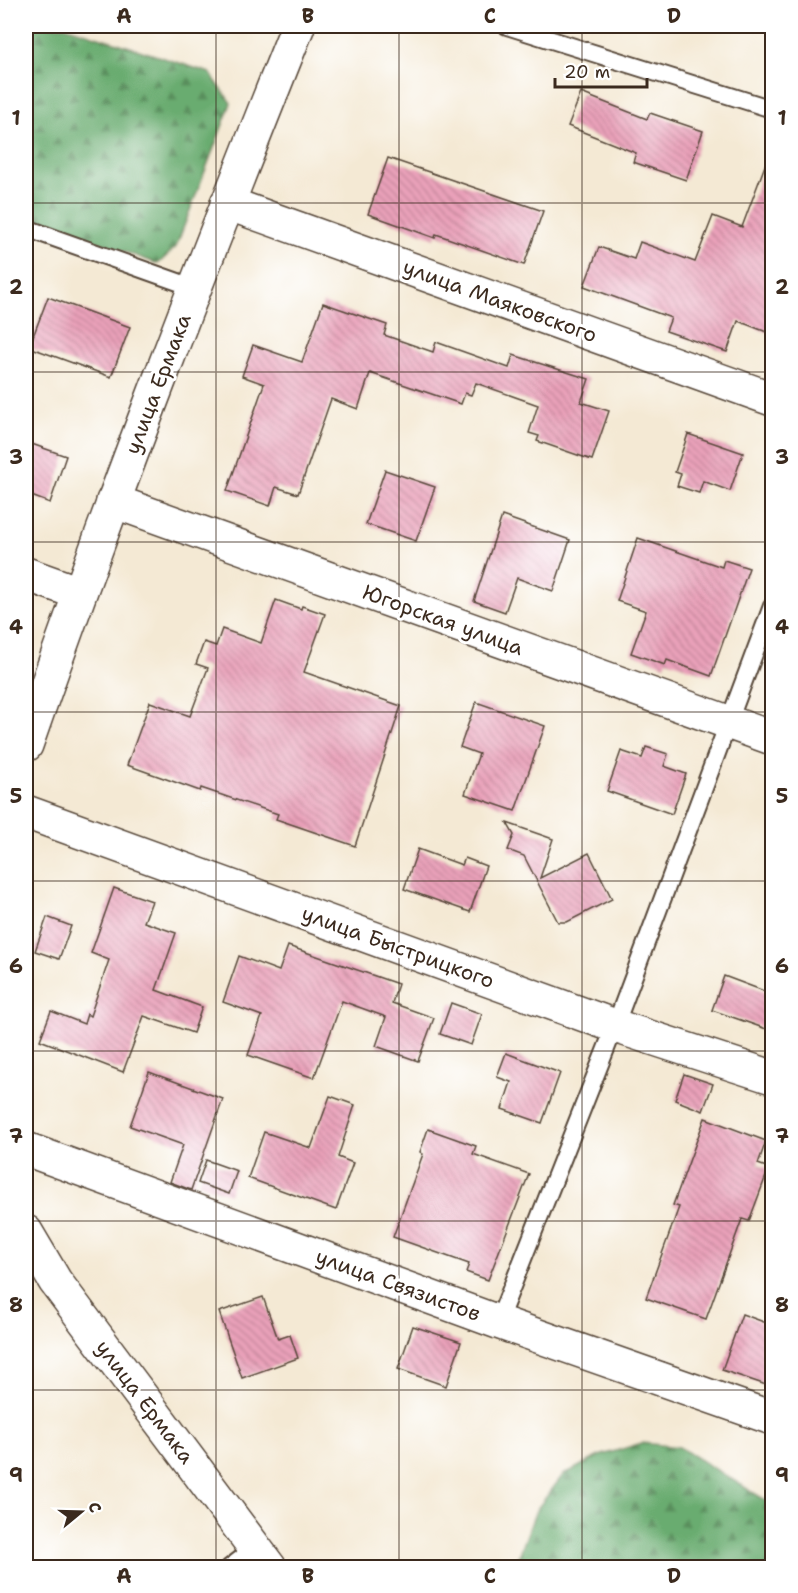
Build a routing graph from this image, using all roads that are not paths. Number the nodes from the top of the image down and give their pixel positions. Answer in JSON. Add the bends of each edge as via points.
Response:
{"nodes":[{"id":1,"x":298,"y":26,"type":"edge"},
{"id":2,"x":507,"y":26,"type":"edge"},
{"id":3,"x":772,"y":109,"type":"edge"},
{"id":4,"x":227,"y":203,"type":"junction"},
{"id":5,"x":26,"y":228,"type":"edge"},
{"id":6,"x":195,"y":288,"type":"junction"},
{"id":7,"x":772,"y":399,"type":"edge"},
{"id":8,"x":113,"y":501,"type":"junction"},
{"id":9,"x":26,"y":574,"type":"edge"},
{"id":10,"x":79,"y":593,"type":"junction"},
{"id":11,"x":772,"y":606,"type":"edge"},
{"id":12,"x":728,"y":724,"type":"junction"},
{"id":13,"x":772,"y":738,"type":"edge"},
{"id":14,"x":26,"y":745,"type":"edge"},
{"id":15,"x":26,"y":812,"type":"edge"},
{"id":16,"x":615,"y":1026,"type":"junction"},
{"id":17,"x":772,"y":1077,"type":"edge"},
{"id":18,"x":26,"y":1149,"type":"edge"},
{"id":19,"x":26,"y":1232,"type":"edge"},
{"id":20,"x":498,"y":1322,"type":"junction"},
{"id":21,"x":772,"y":1418,"type":"edge"},
{"id":22,"x":263,"y":1558,"type":"edge"},
{"id":23,"x":229,"y":1568,"type":"edge"}],
"edges":[{"from":1,"to":4,"type":"street","name":"улица Ермака"},
{"from":2,"to":3,"type":"lane"},
{"from":4,"to":6,"type":"street","name":"улица Ермака"},
{"from":4,"to":7,"type":"street","name":"улица Маяковского"},
{"from":5,"to":6,"type":"lane"},
{"from":6,"to":8,"type":"street","name":"улица Ермака"},
{"from":8,"to":10,"type":"street","name":"улица Ермака"},
{"from":8,"to":12,"type":"street","name":"Югорская улица"},
{"from":9,"to":10,"type":"street"},
{"from":10,"to":14,"type":"street","name":"улица Ермака"},
{"from":11,"to":12,"type":"lane"},
{"from":12,"to":13,"type":"street","name":"Югорская улица"},
{"from":12,"to":16,"type":"lane"},
{"from":15,"to":16,"type":"street","name":"улица Быстрицкого"},
{"from":16,"to":17,"type":"street","name":"улица Быстрицкого"},
{"from":16,"to":20,"type":"lane"},
{"from":18,"to":20,"type":"street","name":"улица Связистов"},
{"from":19,"to":22,"type":"street","name":"улица Ермака","via":[[55,1281]]},
{"from":20,"to":21,"type":"street","name":"улица Связистов"},
{"from":22,"to":23,"type":"lane"}]}
